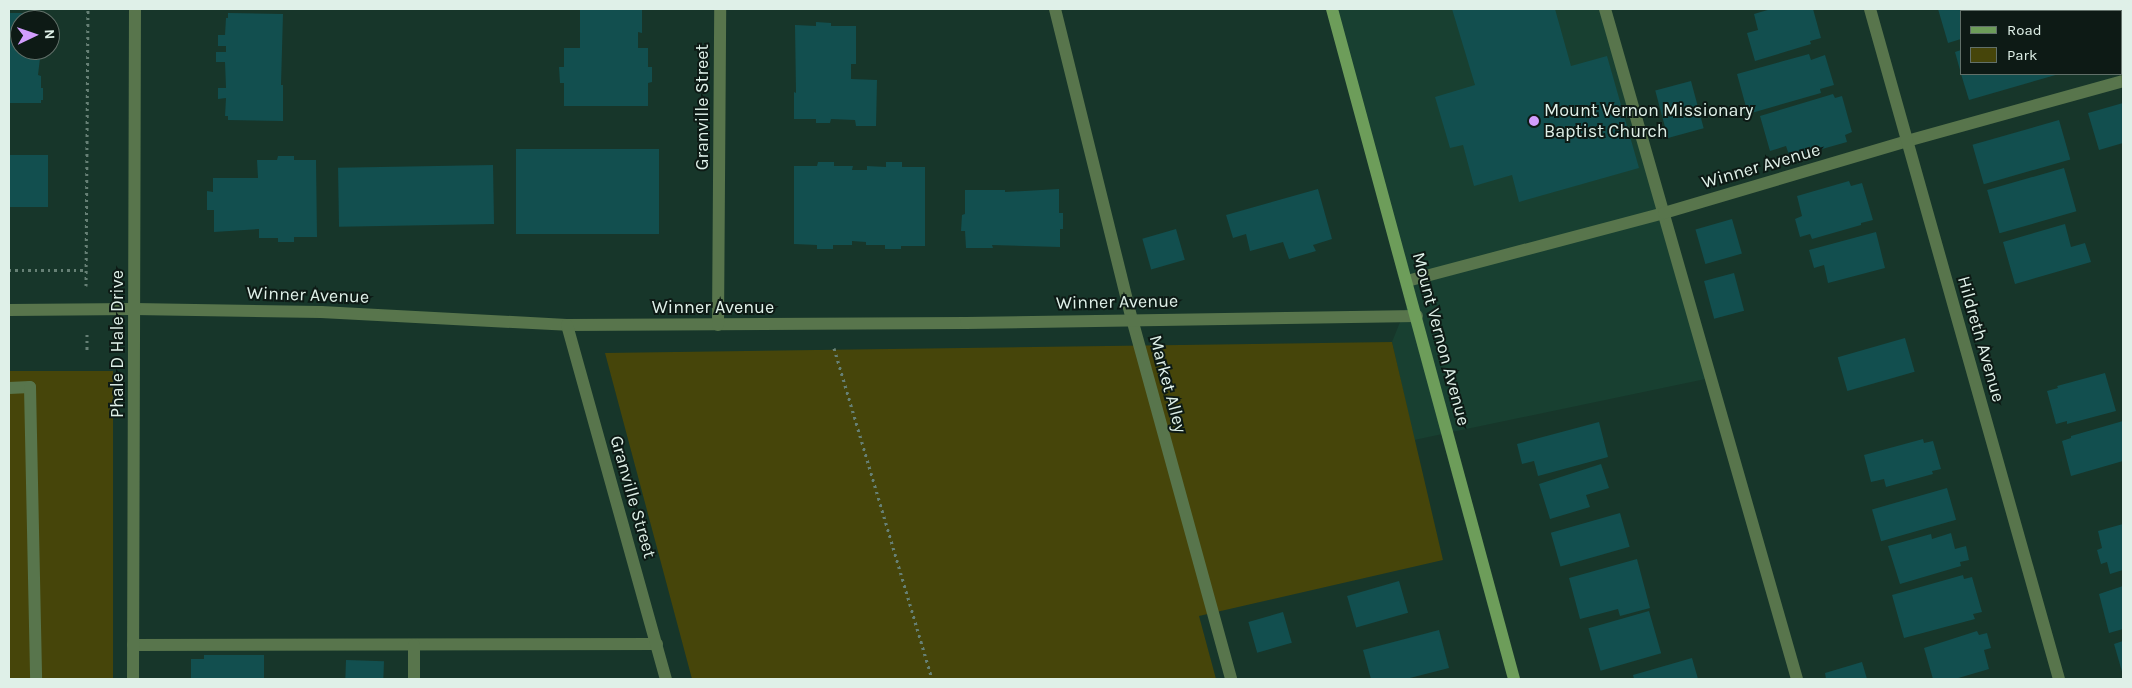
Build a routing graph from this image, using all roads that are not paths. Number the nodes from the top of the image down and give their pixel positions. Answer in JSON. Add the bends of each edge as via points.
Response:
{"nodes":[{"id":1,"x":135,"y":9,"type":"edge"},
{"id":2,"x":720,"y":9,"type":"edge"},
{"id":3,"x":1055,"y":9,"type":"edge"},
{"id":4,"x":1332,"y":9,"type":"edge"},
{"id":5,"x":1605,"y":9,"type":"edge"},
{"id":6,"x":1870,"y":9,"type":"edge"},
{"id":7,"x":2123,"y":81,"type":"edge"},
{"id":8,"x":1907,"y":141,"type":"junction"},
{"id":9,"x":1664,"y":213,"type":"junction"},
{"id":10,"x":1407,"y":281,"type":"junction"},
{"id":11,"x":134,"y":309,"type":"junction"},
{"id":12,"x":9,"y":310,"type":"edge"},
{"id":13,"x":1417,"y":316,"type":"junction"},
{"id":14,"x":1132,"y":319,"type":"junction"},
{"id":15,"x":718,"y":324,"type":"junction"},
{"id":16,"x":567,"y":325,"type":"junction"},
{"id":17,"x":9,"y":388,"type":"edge"},
{"id":18,"x":656,"y":644,"type":"junction"},
{"id":19,"x":133,"y":645,"type":"junction"},
{"id":20,"x":414,"y":645,"type":"junction"},
{"id":21,"x":36,"y":679,"type":"edge"},
{"id":22,"x":133,"y":679,"type":"edge"},
{"id":23,"x":414,"y":679,"type":"edge"},
{"id":24,"x":666,"y":679,"type":"edge"},
{"id":25,"x":1231,"y":679,"type":"edge"},
{"id":26,"x":1514,"y":679,"type":"edge"},
{"id":27,"x":1797,"y":679,"type":"edge"},
{"id":28,"x":2059,"y":679,"type":"edge"}],
"edges":[{"from":1,"to":11,"type":"street","name":"Phale D Hale Drive"},
{"from":2,"to":15,"type":"street","name":"Granville Street"},
{"from":3,"to":14,"type":"street","name":"Market Alley"},
{"from":4,"to":10,"type":"street","name":"Mount Vernon Avenue"},
{"from":5,"to":9,"type":"street"},
{"from":6,"to":8,"type":"street","name":"Hildreth Avenue"},
{"from":7,"to":8,"type":"street","name":"Winner Avenue"},
{"from":8,"to":9,"type":"street","name":"Winner Avenue"},
{"from":8,"to":28,"type":"street","name":"Hildreth Avenue"},
{"from":9,"to":10,"type":"street","name":"Winner Avenue"},
{"from":9,"to":27,"type":"street"},
{"from":10,"to":13,"type":"street","name":"Mount Vernon Avenue"},
{"from":11,"to":12,"type":"street","name":"Winner Avenue"},
{"from":11,"to":16,"type":"street","name":"Winner Avenue","via":[[321,312]]},
{"from":11,"to":19,"type":"street","name":"Phale D Hale Drive"},
{"from":13,"to":14,"type":"street","name":"Winner Avenue"},
{"from":13,"to":26,"type":"street","name":"Mount Vernon Avenue"},
{"from":14,"to":15,"type":"street","name":"Winner Avenue"},
{"from":14,"to":25,"type":"street","name":"Market Alley"},
{"from":15,"to":16,"type":"street","name":"Winner Avenue"},
{"from":16,"to":18,"type":"street","name":"Granville Street"},
{"from":17,"to":21,"type":"street","via":[[30,387]]},
{"from":18,"to":20,"type":"street"},
{"from":18,"to":24,"type":"street","name":"Granville Street"},
{"from":19,"to":20,"type":"street"},
{"from":19,"to":22,"type":"street","name":"Phale D Hale Drive"},
{"from":20,"to":23,"type":"street"}]}
